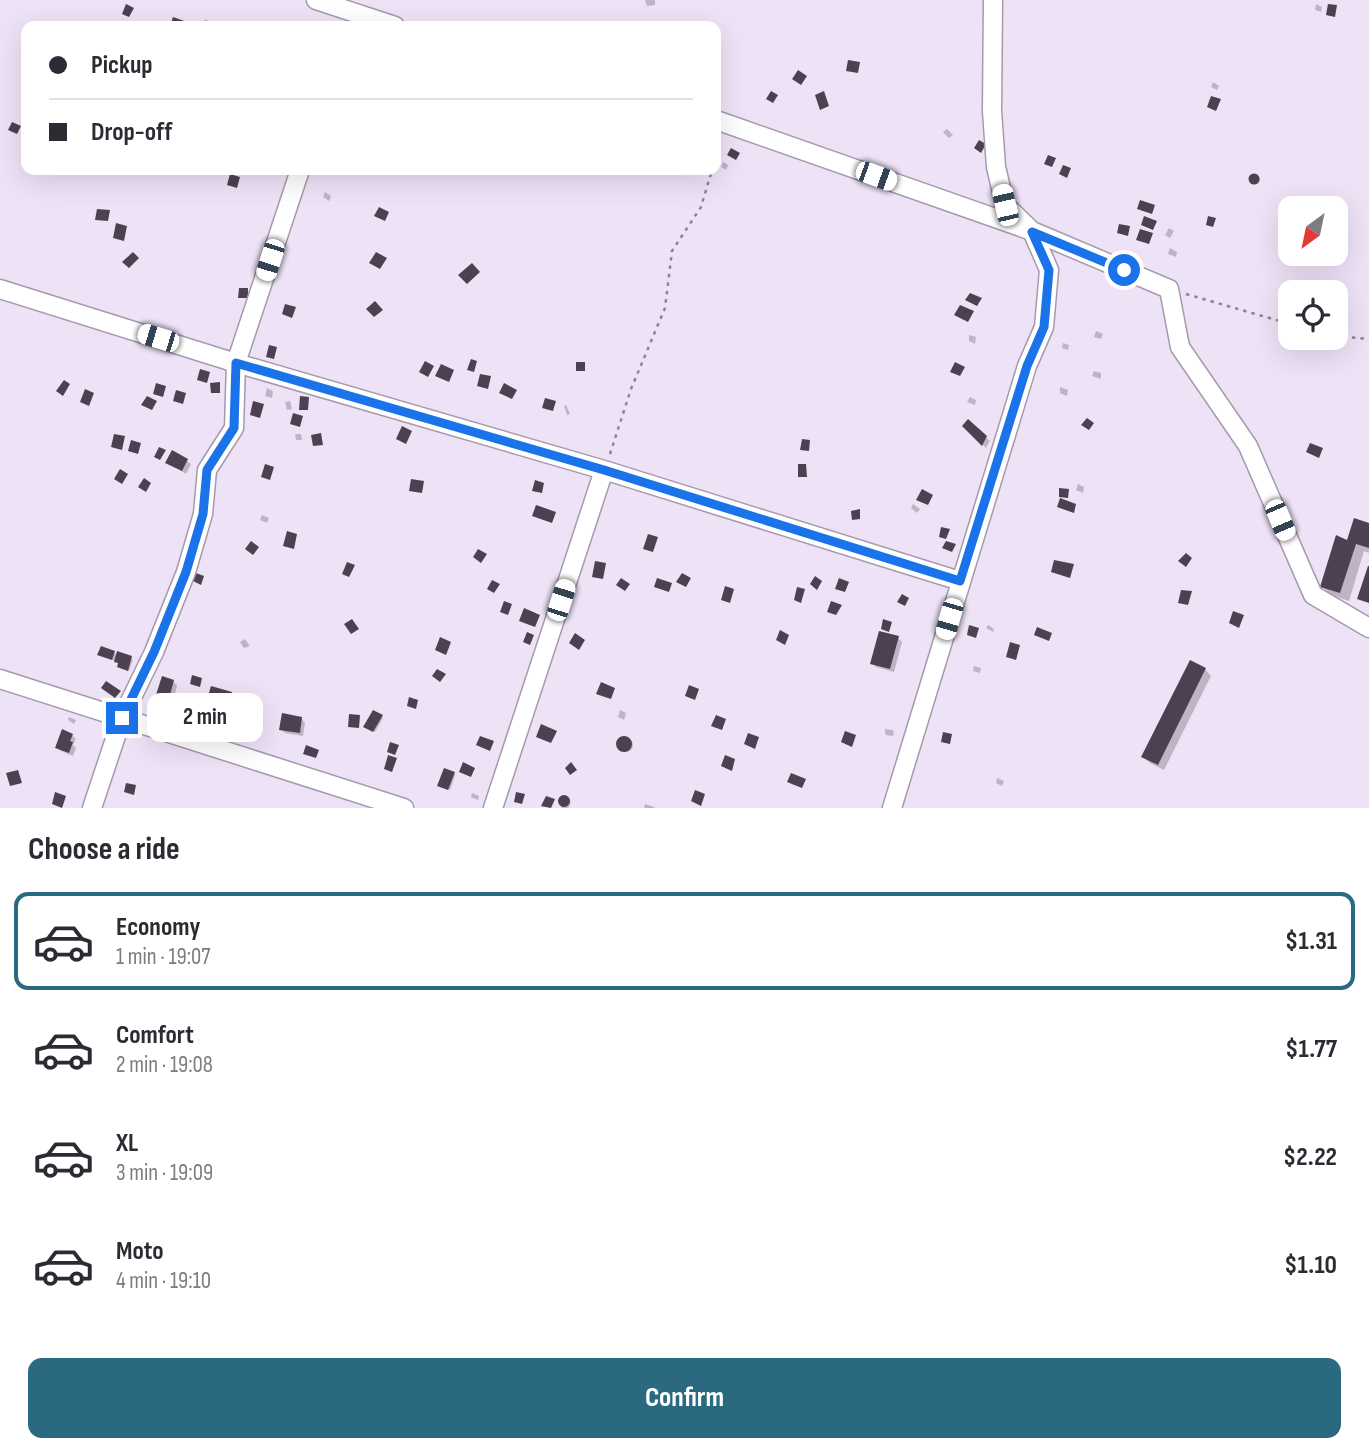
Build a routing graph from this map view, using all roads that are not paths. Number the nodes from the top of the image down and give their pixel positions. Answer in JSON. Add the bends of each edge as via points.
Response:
{"nodes":[{"id":1,"x":316,"y":0,"type":"edge"},
{"id":2,"x":993,"y":0,"type":"edge"},
{"id":3,"x":363,"y":21,"type":"edge"},
{"id":4,"x":721,"y":122,"type":"edge"},
{"id":5,"x":298,"y":175,"type":"edge"},
{"id":6,"x":1032,"y":232,"type":"junction"},
{"id":7,"x":0,"y":289,"type":"edge"},
{"id":8,"x":236,"y":363,"type":"junction"},
{"id":9,"x":604,"y":470,"type":"junction"},
{"id":10,"x":960,"y":581,"type":"junction"},
{"id":11,"x":1369,"y":628,"type":"edge"},
{"id":12,"x":0,"y":679,"type":"edge"},
{"id":13,"x":122,"y":718,"type":"junction"},
{"id":14,"x":92,"y":808,"type":"edge"},
{"id":15,"x":404,"y":808,"type":"edge"},
{"id":16,"x":493,"y":808,"type":"edge"},
{"id":17,"x":892,"y":808,"type":"edge"}],
"edges":[{"from":1,"to":3,"type":"street"},
{"from":2,"to":6,"type":"street","via":[[996,167],[1005,205]]},
{"from":4,"to":6,"type":"street"},
{"from":5,"to":8,"type":"street"},
{"from":6,"to":10,"type":"street","via":[[1049,270],[1044,327],[1027,366]]},
{"from":6,"to":11,"type":"street","via":[[1170,289],[1180,347],[1248,446],[1312,595]]},
{"from":7,"to":8,"type":"street"},
{"from":8,"to":9,"type":"street"},
{"from":8,"to":13,"type":"street","via":[[234,428],[207,470],[203,514],[186,572]]},
{"from":9,"to":10,"type":"street"},
{"from":9,"to":16,"type":"street"},
{"from":10,"to":17,"type":"street"},
{"from":12,"to":13,"type":"street"},
{"from":13,"to":14,"type":"street"},
{"from":13,"to":15,"type":"street"}]}
